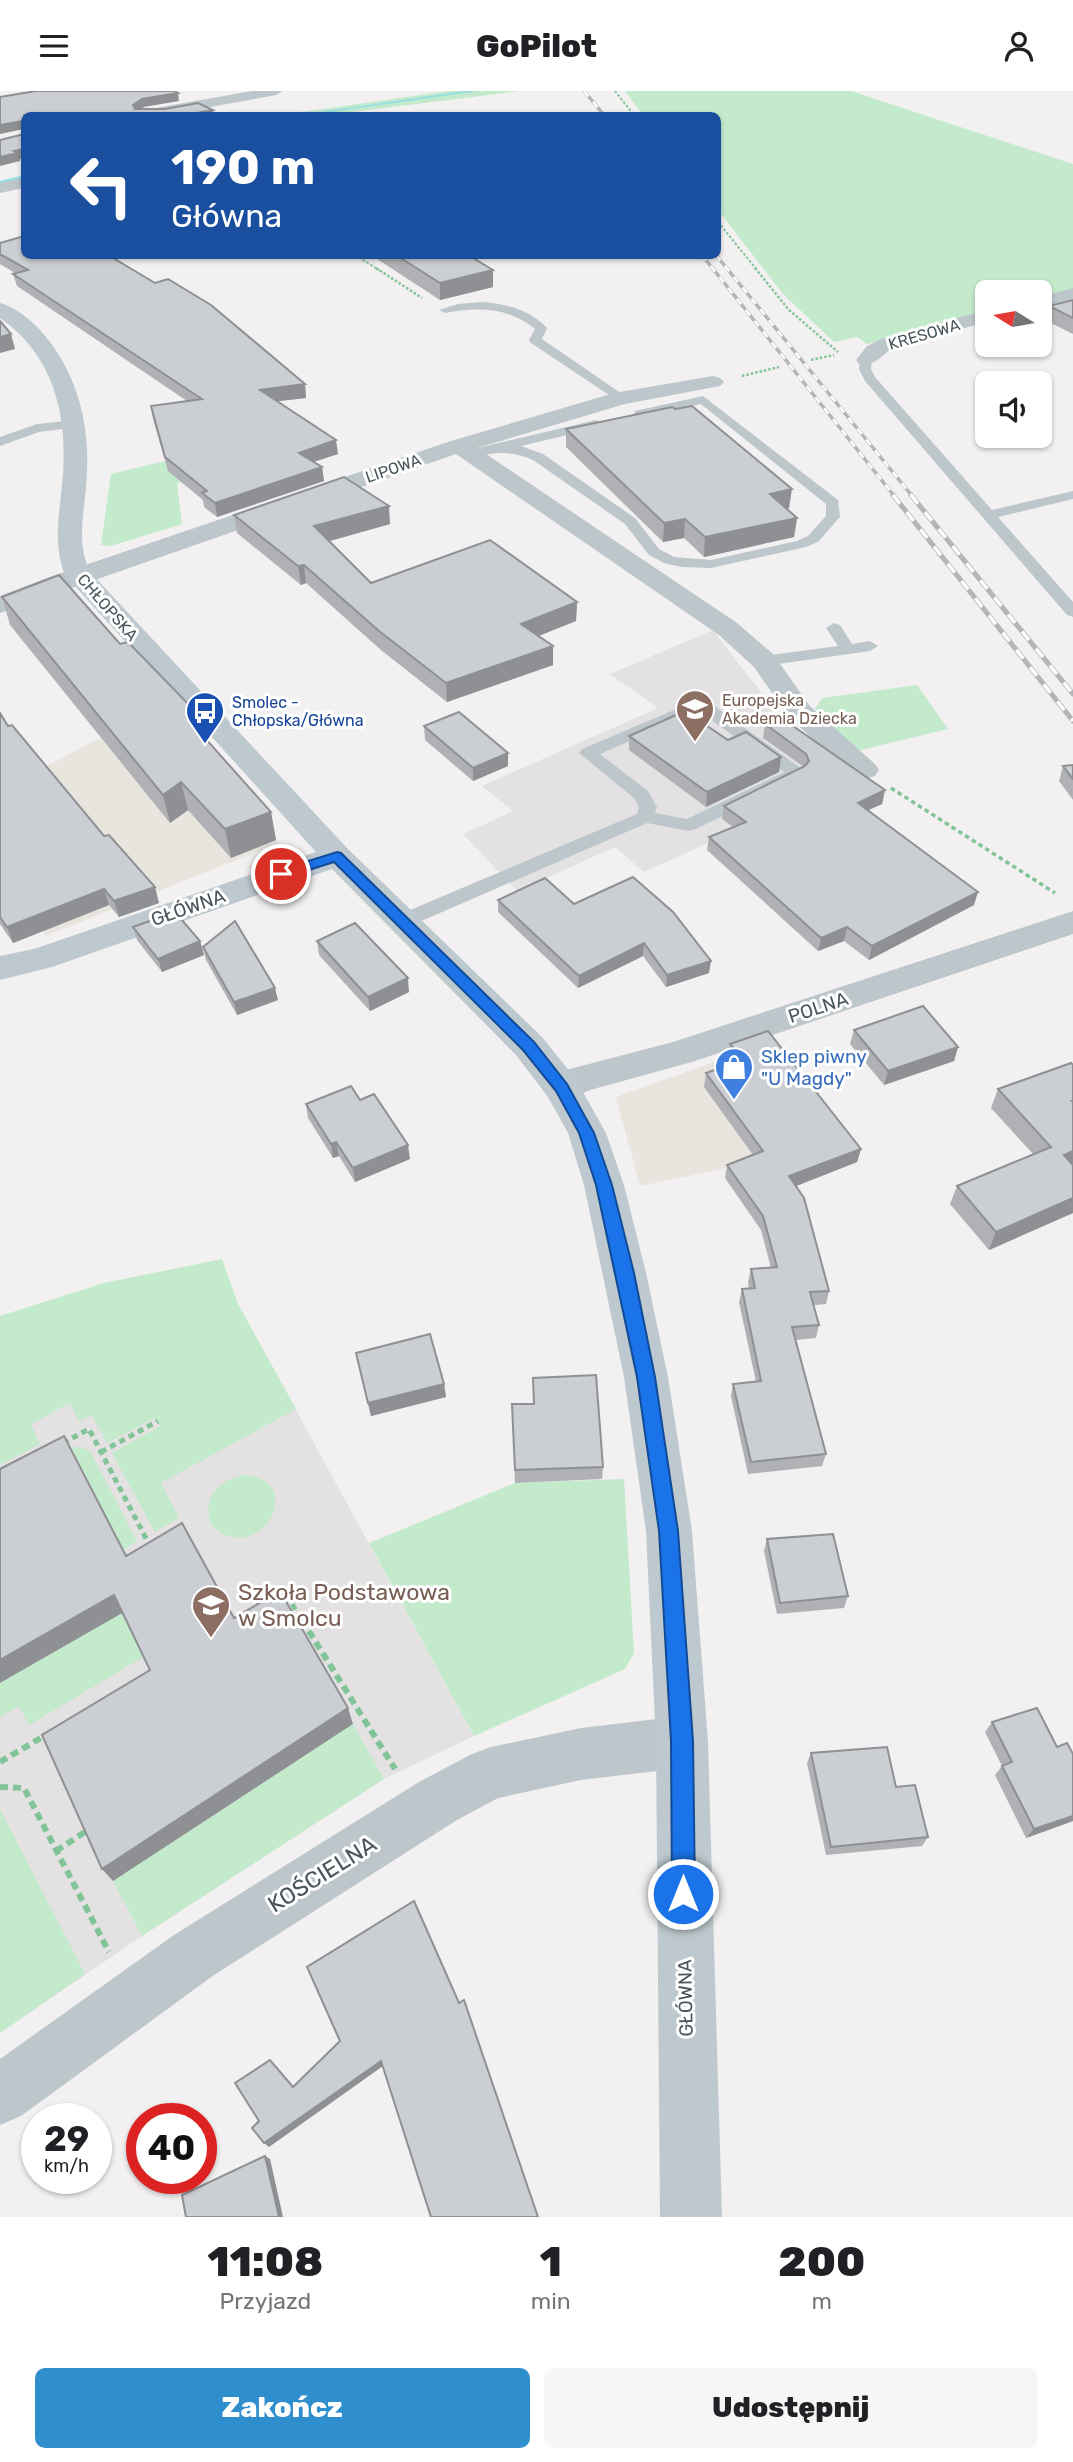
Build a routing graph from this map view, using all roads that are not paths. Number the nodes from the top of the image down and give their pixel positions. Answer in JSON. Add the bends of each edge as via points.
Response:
{"nodes":[{"id":1,"x":276,"y":91,"type":"edge"},
{"id":2,"x":160,"y":112,"type":"edge"},
{"id":3,"x":21,"y":184,"type":"edge"},
{"id":4,"x":0,"y":188,"type":"edge"},
{"id":5,"x":1073,"y":294,"type":"edge"},
{"id":6,"x":1052,"y":300,"type":"edge"},
{"id":7,"x":0,"y":309,"type":"edge"},
{"id":8,"x":444,"y":310,"type":"edge"},
{"id":9,"x":975,"y":319,"type":"edge"},
{"id":10,"x":866,"y":360,"type":"joint"},
{"id":11,"x":713,"y":382,"type":"dead end"},
{"id":12,"x":618,"y":412,"type":"junction"},
{"id":13,"x":74,"y":424,"type":"junction"},
{"id":14,"x":0,"y":442,"type":"edge"},
{"id":15,"x":503,"y":447,"type":"junction"},
{"id":16,"x":464,"y":450,"type":"junction"},
{"id":17,"x":1073,"y":495,"type":"edge"},
{"id":18,"x":989,"y":515,"type":"junction"},
{"id":19,"x":79,"y":575,"type":"junction"},
{"id":20,"x":0,"y":605,"type":"edge"},
{"id":21,"x":1073,"y":612,"type":"edge"},
{"id":22,"x":834,"y":628,"type":"dead end"},
{"id":23,"x":870,"y":646,"type":"dead end"},
{"id":24,"x":848,"y":649,"type":"junction"},
{"id":25,"x":764,"y":661,"type":"junction"},
{"id":26,"x":864,"y":770,"type":"road end"},
{"id":27,"x":645,"y":817,"type":"junction"},
{"id":28,"x":337,"y":856,"type":"junction"},
{"id":29,"x":1067,"y":910,"type":"edge"},
{"id":30,"x":403,"y":921,"type":"junction"},
{"id":31,"x":0,"y":968,"type":"edge"},
{"id":32,"x":562,"y":1088,"type":"junction"},
{"id":33,"x":682,"y":1741,"type":"junction"},
{"id":34,"x":0,"y":2095,"type":"edge"},
{"id":35,"x":691,"y":2217,"type":"edge"}],
"edges":[{"from":1,"to":2,"type":"street"},
{"from":3,"to":4,"type":"street"},
{"from":5,"to":6,"type":"street"},
{"from":7,"to":13,"type":"street","name":"CHŁOPSKA","via":[[34,335],[59,368]]},
{"from":8,"to":12,"type":"lane","via":[[489,305],[532,320],[541,328],[535,339]]},
{"from":9,"to":10,"type":"street","name":"KRESOWA","via":[[888,343]]},
{"from":10,"to":18,"type":"lane","via":[[869,378]]},
{"from":11,"to":12,"type":"street","name":"LIPOWA"},
{"from":12,"to":15,"type":"lane"},
{"from":12,"to":15,"type":"lane","via":[[703,400],[833,503],[833,517],[813,539],[801,544],[711,564],[682,563],[654,552],[629,521],[538,457]]},
{"from":12,"to":16,"type":"street","name":"LIPOWA"},
{"from":13,"to":14,"type":"lane","via":[[37,428]]},
{"from":13,"to":19,"type":"street","name":"CHŁOPSKA","via":[[69,555]]},
{"from":15,"to":16,"type":"lane"},
{"from":16,"to":19,"type":"street","name":"LIPOWA"},
{"from":16,"to":25,"type":"street","via":[[728,629]]},
{"from":17,"to":18,"type":"lane"},
{"from":18,"to":21,"type":"lane"},
{"from":19,"to":20,"type":"street","name":"LIPOWA"},
{"from":19,"to":28,"type":"street","name":"CHŁOPSKA"},
{"from":22,"to":24,"type":"lane"},
{"from":23,"to":24,"type":"lane"},
{"from":24,"to":25,"type":"lane"},
{"from":25,"to":26,"type":"street","via":[[799,711]]},
{"from":27,"to":27,"type":"lane","via":[[648,807],[642,795],[587,753],[700,704],[796,773],[689,825]]},
{"from":27,"to":30,"type":"lane"},
{"from":28,"to":30,"type":"street","name":"GŁÓWNA"},
{"from":28,"to":31,"type":"street","name":"GŁÓWNA","via":[[40,959]]},
{"from":29,"to":32,"type":"street","name":"POLNA","via":[[679,1053]]},
{"from":30,"to":32,"type":"street","name":"GŁÓWNA","via":[[529,1046]]},
{"from":32,"to":33,"type":"street","name":"GŁÓWNA","via":[[587,1133],[604,1185],[646,1377],[668,1531]]},
{"from":33,"to":34,"type":"street","name":"KOŚCIELNA","via":[[581,1754],[491,1773],[194,1955]]},
{"from":33,"to":35,"type":"street","name":"GŁÓWNA"}]}
